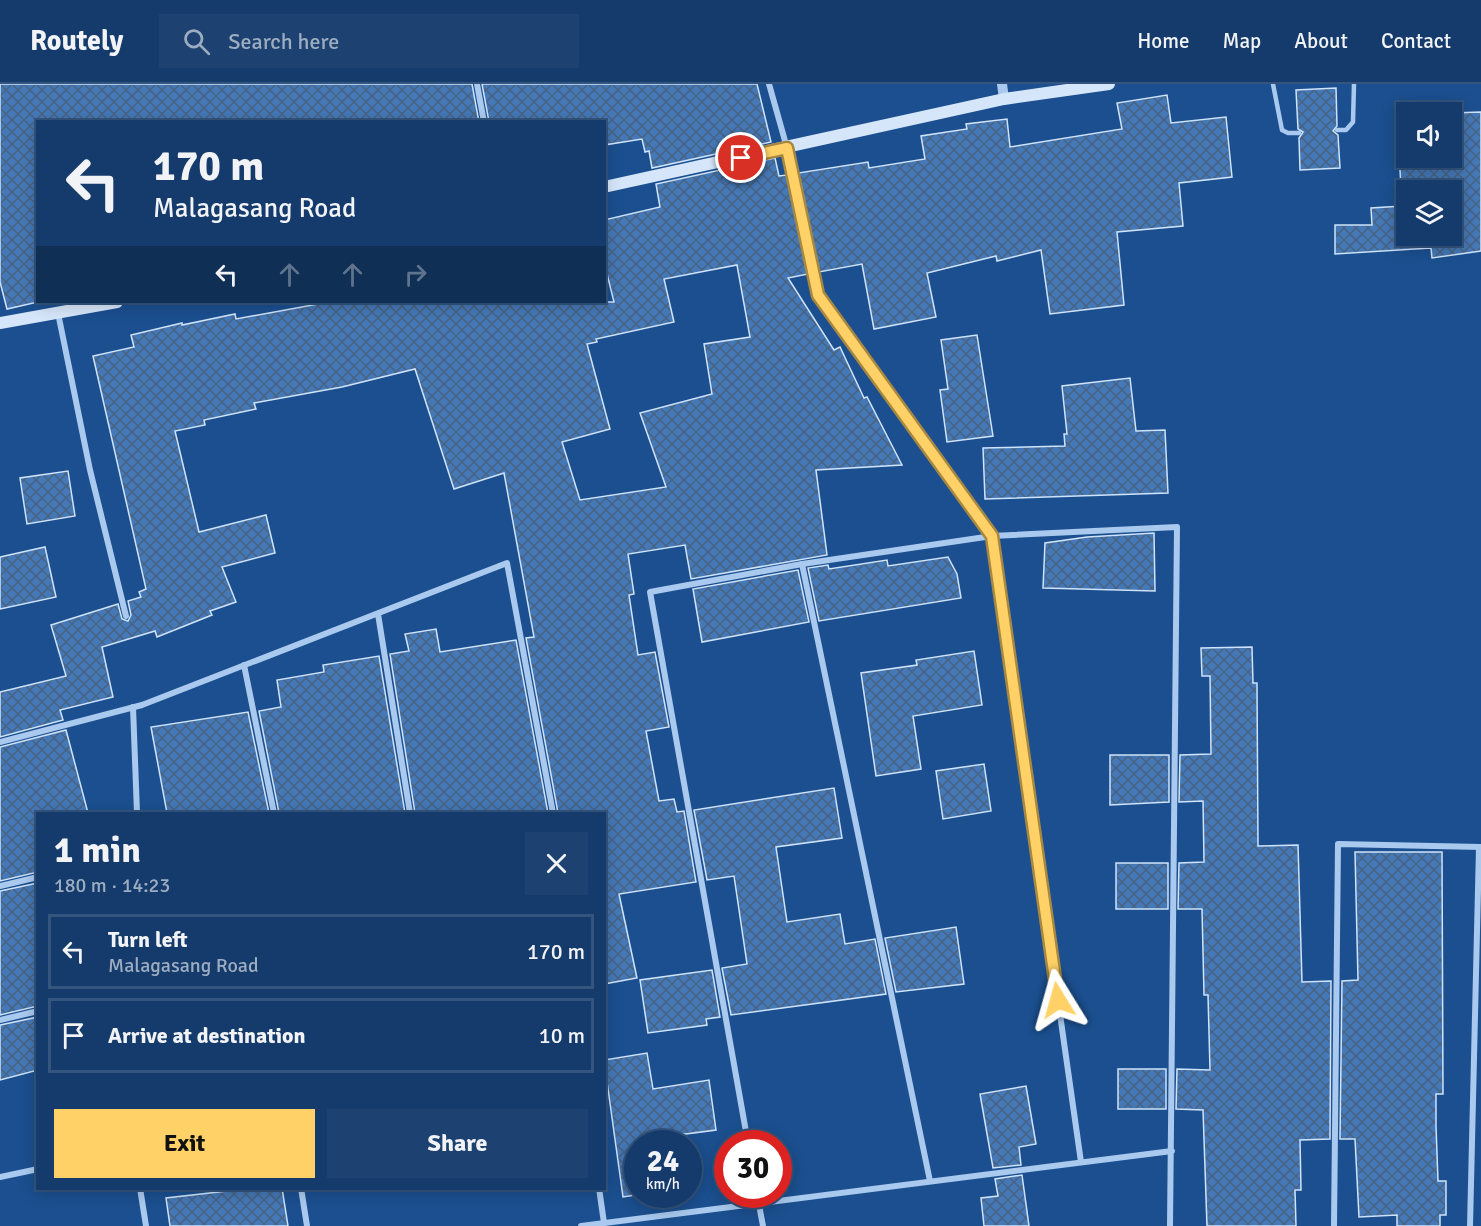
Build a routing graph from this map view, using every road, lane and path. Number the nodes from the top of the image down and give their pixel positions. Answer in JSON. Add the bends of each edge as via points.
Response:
{"nodes":[{"id":1,"x":477,"y":84,"type":"edge"},
{"id":2,"x":769,"y":84,"type":"edge"},
{"id":3,"x":1002,"y":84,"type":"edge"},
{"id":4,"x":1109,"y":84,"type":"edge"},
{"id":5,"x":1273,"y":84,"type":"edge"},
{"id":6,"x":1354,"y":84,"type":"edge"},
{"id":7,"x":1047,"y":88,"type":"edge"},
{"id":8,"x":1004,"y":99,"type":"junction"},
{"id":9,"x":484,"y":120,"type":"edge"},
{"id":10,"x":1337,"y":130,"type":"dead end"},
{"id":11,"x":1299,"y":133,"type":"dead end"},
{"id":12,"x":787,"y":148,"type":"junction"},
{"id":13,"x":606,"y":187,"type":"edge"},
{"id":14,"x":111,"y":303,"type":"edge"},
{"id":15,"x":58,"y":312,"type":"junction"},
{"id":16,"x":0,"y":324,"type":"edge"},
{"id":17,"x":992,"y":536,"type":"junction"},
{"id":18,"x":802,"y":564,"type":"junction"},
{"id":19,"x":378,"y":614,"type":"junction"},
{"id":20,"x":126,"y":616,"type":"dead end"},
{"id":21,"x":244,"y":665,"type":"junction"},
{"id":22,"x":133,"y":707,"type":"junction"},
{"id":23,"x":0,"y":742,"type":"edge"},
{"id":24,"x":137,"y":812,"type":"edge"},
{"id":25,"x":274,"y":812,"type":"edge"},
{"id":26,"x":410,"y":812,"type":"edge"},
{"id":27,"x":552,"y":812,"type":"edge"},
{"id":28,"x":1480,"y":847,"type":"edge"},
{"id":29,"x":36,"y":877,"type":"edge"},
{"id":30,"x":0,"y":886,"type":"edge"},
{"id":31,"x":36,"y":1011,"type":"edge"},
{"id":32,"x":0,"y":1020,"type":"edge"},
{"id":33,"x":746,"y":1130,"type":"edge"},
{"id":34,"x":1172,"y":1150,"type":"junction"},
{"id":35,"x":1081,"y":1162,"type":"junction"},
{"id":36,"x":36,"y":1169,"type":"edge"},
{"id":37,"x":0,"y":1177,"type":"edge"},
{"id":38,"x":930,"y":1181,"type":"junction"},
{"id":39,"x":140,"y":1190,"type":"edge"},
{"id":40,"x":301,"y":1190,"type":"edge"},
{"id":41,"x":599,"y":1190,"type":"edge"},
{"id":42,"x":792,"y":1198,"type":"edge"},
{"id":43,"x":715,"y":1208,"type":"edge"},
{"id":44,"x":760,"y":1208,"type":"edge"},
{"id":45,"x":604,"y":1223,"type":"junction"},
{"id":46,"x":146,"y":1226,"type":"edge"},
{"id":47,"x":307,"y":1226,"type":"edge"},
{"id":48,"x":581,"y":1226,"type":"edge"},
{"id":49,"x":763,"y":1226,"type":"edge"},
{"id":50,"x":1170,"y":1226,"type":"edge"},
{"id":51,"x":1334,"y":1226,"type":"edge"},
{"id":52,"x":1470,"y":1226,"type":"edge"}],
"edges":[{"from":1,"to":9,"type":"street"},
{"from":2,"to":12,"type":"street"},
{"from":3,"to":8,"type":"street"},
{"from":4,"to":7,"type":"main road"},
{"from":5,"to":11,"type":"lane","via":[[1282,130]]},
{"from":6,"to":10,"type":"lane","via":[[1353,122],[1346,130]]},
{"from":7,"to":8,"type":"main road"},
{"from":8,"to":12,"type":"main road"},
{"from":12,"to":13,"type":"main road"},
{"from":12,"to":17,"type":"street","via":[[818,295]]},
{"from":14,"to":15,"type":"main road"},
{"from":15,"to":16,"type":"main road"},
{"from":15,"to":20,"type":"street","via":[[90,470]]},
{"from":17,"to":18,"type":"street"},
{"from":17,"to":34,"type":"street","via":[[1177,527]]},
{"from":17,"to":35,"type":"street"},
{"from":18,"to":33,"type":"street","via":[[650,592]]},
{"from":18,"to":38,"type":"street"},
{"from":19,"to":21,"type":"street"},
{"from":19,"to":26,"type":"street"},
{"from":19,"to":27,"type":"street","via":[[507,563]]},
{"from":21,"to":22,"type":"street"},
{"from":21,"to":25,"type":"street"},
{"from":22,"to":23,"type":"street"},
{"from":22,"to":24,"type":"street"},
{"from":28,"to":51,"type":"street","via":[[1338,844]]},
{"from":28,"to":52,"type":"street"},
{"from":29,"to":30,"type":"street"},
{"from":31,"to":32,"type":"street"},
{"from":34,"to":35,"type":"street"},
{"from":34,"to":50,"type":"street"},
{"from":35,"to":38,"type":"street"},
{"from":36,"to":37,"type":"street"},
{"from":38,"to":42,"type":"street"},
{"from":39,"to":46,"type":"street"},
{"from":40,"to":47,"type":"street"},
{"from":41,"to":45,"type":"street"},
{"from":43,"to":45,"type":"street"},
{"from":44,"to":49,"type":"street"},
{"from":45,"to":48,"type":"street"}]}
